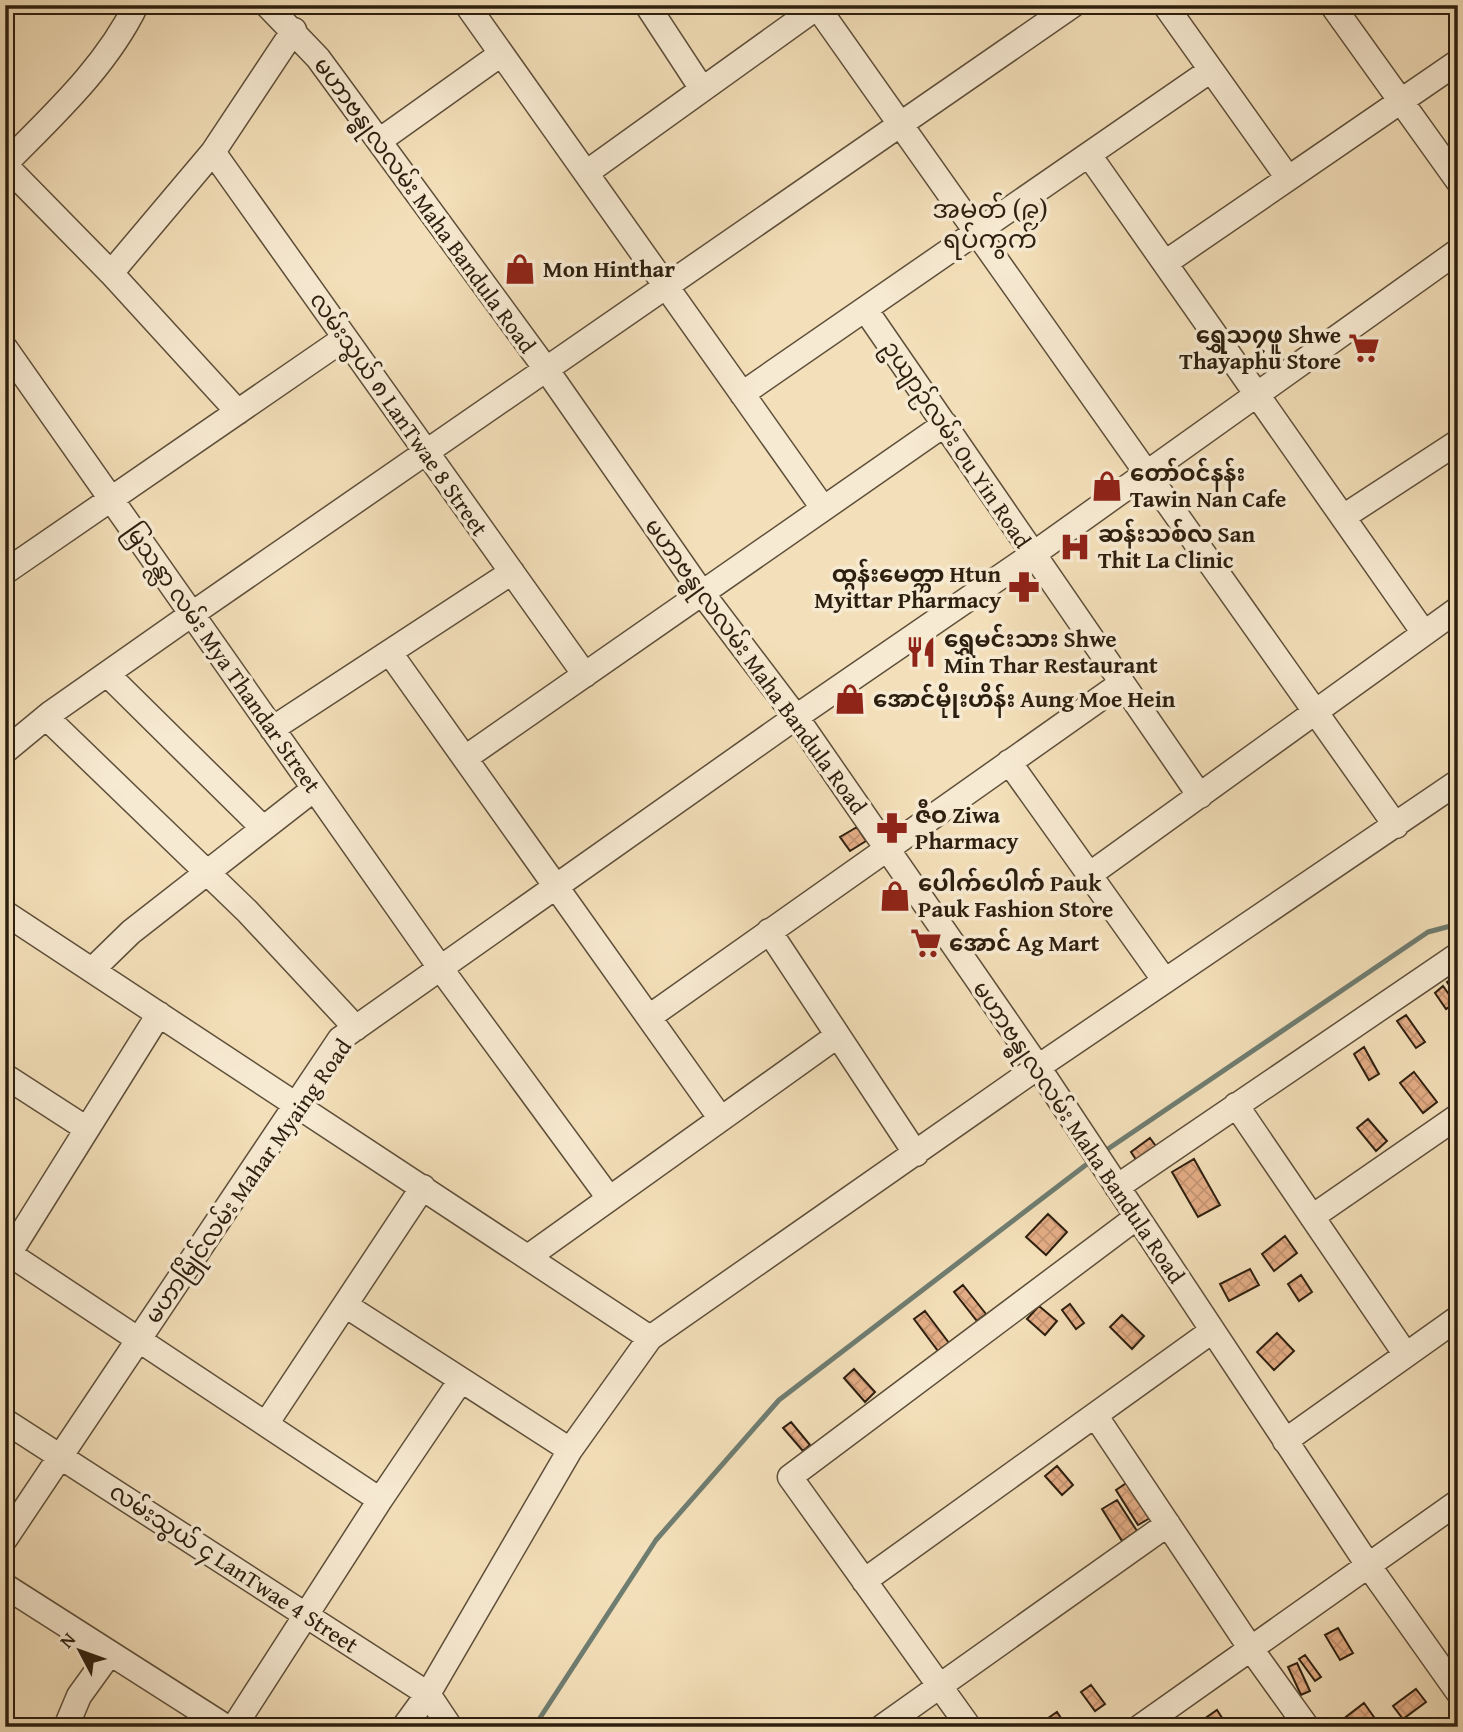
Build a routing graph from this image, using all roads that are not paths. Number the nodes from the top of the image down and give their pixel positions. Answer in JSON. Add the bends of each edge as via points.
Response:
{"nodes":[{"id":1,"x":136,"y":5,"type":"edge"},
{"id":2,"x":267,"y":5,"type":"edge"},
{"id":3,"x":467,"y":5,"type":"edge"},
{"id":4,"x":647,"y":5,"type":"edge"},
{"id":5,"x":1073,"y":5,"type":"edge"},
{"id":6,"x":1165,"y":5,"type":"edge"},
{"id":7,"x":1332,"y":5,"type":"edge"},
{"id":8,"x":817,"y":6,"type":"edge"},
{"id":9,"x":294,"y":30,"type":"junction"},
{"id":10,"x":501,"y":54,"type":"junction"},
{"id":11,"x":1458,"y":62,"type":"edge"},
{"id":12,"x":1211,"y":70,"type":"junction"},
{"id":13,"x":702,"y":89,"type":"junction"},
{"id":14,"x":1401,"y":102,"type":"junction"},
{"id":15,"x":899,"y":127,"type":"junction"},
{"id":16,"x":379,"y":141,"type":"junction"},
{"id":17,"x":213,"y":152,"type":"junction"},
{"id":18,"x":1089,"y":155,"type":"junction"},
{"id":19,"x":5,"y":164,"type":"edge"},
{"id":20,"x":586,"y":173,"type":"junction"},
{"id":21,"x":1288,"y":178,"type":"junction"},
{"id":22,"x":1458,"y":181,"type":"edge"},
{"id":23,"x":975,"y":233,"type":"junction"},
{"id":24,"x":1458,"y":251,"type":"edge"},
{"id":25,"x":1165,"y":263,"type":"junction"},
{"id":26,"x":111,"y":273,"type":"junction"},
{"id":27,"x":666,"y":286,"type":"junction"},
{"id":28,"x":865,"y":309,"type":"junction"},
{"id":29,"x":345,"y":338,"type":"junction"},
{"id":30,"x":5,"y":348,"type":"edge"},
{"id":31,"x":545,"y":369,"type":"junction"},
{"id":32,"x":742,"y":394,"type":"junction"},
{"id":33,"x":1257,"y":395,"type":"junction"},
{"id":34,"x":238,"y":412,"type":"junction"},
{"id":35,"x":945,"y":424,"type":"junction"},
{"id":36,"x":1458,"y":442,"type":"edge"},
{"id":37,"x":426,"y":452,"type":"junction"},
{"id":38,"x":1147,"y":474,"type":"junction"},
{"id":39,"x":111,"y":499,"type":"junction"},
{"id":40,"x":823,"y":508,"type":"junction"},
{"id":41,"x":1343,"y":517,"type":"junction"},
{"id":42,"x":1032,"y":555,"type":"junction"},
{"id":43,"x":5,"y":572,"type":"edge"},
{"id":44,"x":512,"y":572,"type":"junction"},
{"id":45,"x":702,"y":593,"type":"junction"},
{"id":46,"x":1458,"y":609,"type":"edge"},
{"id":47,"x":192,"y":614,"type":"junction"},
{"id":48,"x":1424,"y":633,"type":"junction"},
{"id":49,"x":390,"y":653,"type":"junction"},
{"id":50,"x":107,"y":674,"type":"junction"},
{"id":51,"x":585,"y":675,"type":"junction"},
{"id":52,"x":1122,"y":683,"type":"junction"},
{"id":53,"x":1315,"y":712,"type":"junction"},
{"id":54,"x":46,"y":717,"type":"junction"},
{"id":55,"x":796,"y":717,"type":"junction"},
{"id":56,"x":272,"y":729,"type":"junction"},
{"id":57,"x":5,"y":750,"type":"edge"},
{"id":58,"x":465,"y":758,"type":"junction"},
{"id":59,"x":1009,"y":762,"type":"junction"},
{"id":60,"x":1458,"y":782,"type":"edge"},
{"id":61,"x":314,"y":789,"type":"junction"},
{"id":62,"x":1200,"y":796,"type":"junction"},
{"id":63,"x":1396,"y":826,"type":"junction"},
{"id":64,"x":263,"y":828,"type":"junction"},
{"id":65,"x":886,"y":848,"type":"junction"},
{"id":66,"x":208,"y":872,"type":"junction"},
{"id":67,"x":1089,"y":876,"type":"junction"},
{"id":68,"x":557,"y":888,"type":"junction"},
{"id":69,"x":5,"y":913,"type":"edge"},
{"id":70,"x":769,"y":931,"type":"junction"},
{"id":71,"x":1458,"y":955,"type":"edge"},
{"id":72,"x":441,"y":969,"type":"junction"},
{"id":73,"x":92,"y":970,"type":"junction"},
{"id":74,"x":1165,"y":981,"type":"junction"},
{"id":75,"x":159,"y":1014,"type":"junction"},
{"id":76,"x":649,"y":1017,"type":"junction"},
{"id":77,"x":356,"y":1028,"type":"junction"},
{"id":78,"x":837,"y":1036,"type":"junction"},
{"id":79,"x":1038,"y":1067,"type":"junction"},
{"id":80,"x":5,"y":1076,"type":"edge"},
{"id":81,"x":296,"y":1104,"type":"junction"},
{"id":82,"x":1236,"y":1105,"type":"junction"},
{"id":83,"x":1458,"y":1116,"type":"edge"},
{"id":84,"x":721,"y":1119,"type":"junction"},
{"id":85,"x":88,"y":1129,"type":"junction"},
{"id":86,"x":916,"y":1154,"type":"junction"},
{"id":87,"x":423,"y":1187,"type":"junction"},
{"id":88,"x":1117,"y":1187,"type":"junction"},
{"id":89,"x":609,"y":1198,"type":"junction"},
{"id":90,"x":1312,"y":1216,"type":"junction"},
{"id":91,"x":1137,"y":1217,"type":"junction"},
{"id":92,"x":7,"y":1252,"type":"edge"},
{"id":93,"x":528,"y":1257,"type":"junction"},
{"id":94,"x":345,"y":1305,"type":"junction"},
{"id":95,"x":1458,"y":1318,"type":"edge"},
{"id":96,"x":1212,"y":1331,"type":"junction"},
{"id":97,"x":650,"y":1338,"type":"junction"},
{"id":98,"x":138,"y":1340,"type":"junction"},
{"id":99,"x":1406,"y":1355,"type":"junction"},
{"id":100,"x":461,"y":1380,"type":"junction"},
{"id":101,"x":1095,"y":1415,"type":"junction"},
{"id":102,"x":5,"y":1420,"type":"edge"},
{"id":103,"x":266,"y":1424,"type":"junction"},
{"id":104,"x":1285,"y":1441,"type":"junction"},
{"id":105,"x":570,"y":1450,"type":"junction"},
{"id":106,"x":60,"y":1457,"type":"junction"},
{"id":107,"x":380,"y":1500,"type":"junction"},
{"id":108,"x":1458,"y":1502,"type":"edge"},
{"id":109,"x":1168,"y":1524,"type":"junction"},
{"id":110,"x":5,"y":1539,"type":"edge"},
{"id":111,"x":1368,"y":1565,"type":"junction"},
{"id":112,"x":864,"y":1581,"type":"junction"},
{"id":113,"x":5,"y":1586,"type":"edge"},
{"id":114,"x":307,"y":1614,"type":"junction"},
{"id":115,"x":1251,"y":1648,"type":"junction"},
{"id":116,"x":110,"y":1653,"type":"junction"},
{"id":117,"x":939,"y":1685,"type":"junction"},
{"id":118,"x":1458,"y":1692,"type":"edge"},
{"id":119,"x":428,"y":1694,"type":"junction"},
{"id":120,"x":66,"y":1727,"type":"edge"},
{"id":121,"x":226,"y":1727,"type":"edge"},
{"id":122,"x":234,"y":1727,"type":"edge"},
{"id":123,"x":404,"y":1727,"type":"edge"},
{"id":124,"x":450,"y":1727,"type":"edge"},
{"id":125,"x":882,"y":1727,"type":"edge"},
{"id":126,"x":969,"y":1727,"type":"edge"},
{"id":127,"x":1140,"y":1727,"type":"edge"},
{"id":128,"x":1307,"y":1727,"type":"edge"}],
"edges":[{"from":1,"to":19,"type":"street","via":[[123,32],[78,89]]},
{"from":2,"to":9,"type":"street","name":"မဟာဗန္ဓုလလမ်း Maha Bandula Road"},
{"from":3,"to":10,"type":"street"},
{"from":4,"to":13,"type":"street"},
{"from":5,"to":15,"type":"street"},
{"from":6,"to":12,"type":"street"},
{"from":7,"to":14,"type":"street"},
{"from":8,"to":13,"type":"street"},
{"from":8,"to":15,"type":"street"},
{"from":9,"to":16,"type":"street","name":"မဟာဗန္ဓုလလမ်း Maha Bandula Road"},
{"from":9,"to":17,"type":"street"},
{"from":10,"to":16,"type":"street"},
{"from":10,"to":20,"type":"street"},
{"from":11,"to":14,"type":"street"},
{"from":12,"to":18,"type":"street"},
{"from":12,"to":21,"type":"street"},
{"from":13,"to":20,"type":"street"},
{"from":14,"to":21,"type":"street"},
{"from":14,"to":22,"type":"street"},
{"from":15,"to":23,"type":"street"},
{"from":15,"to":27,"type":"street"},
{"from":16,"to":31,"type":"street","name":"မဟာဗန္ဓုလလမ်း Maha Bandula Road"},
{"from":17,"to":26,"type":"street"},
{"from":17,"to":29,"type":"street","name":"လမ်းသွယ် ၈ LanTwae 8 Street"},
{"from":18,"to":23,"type":"street"},
{"from":18,"to":25,"type":"street"},
{"from":19,"to":26,"type":"street"},
{"from":20,"to":27,"type":"street"},
{"from":21,"to":25,"type":"street"},
{"from":23,"to":28,"type":"street"},
{"from":23,"to":38,"type":"street"},
{"from":24,"to":33,"type":"street","name":"မဟာမြိုင်လမ်း Mahar Myaing Road"},
{"from":25,"to":33,"type":"street"},
{"from":26,"to":34,"type":"street"},
{"from":27,"to":31,"type":"street"},
{"from":27,"to":32,"type":"street"},
{"from":28,"to":32,"type":"street"},
{"from":28,"to":35,"type":"street","name":"ဥယျာဉ်လမ်း Ou Yin Road"},
{"from":29,"to":34,"type":"street"},
{"from":29,"to":37,"type":"street","name":"လမ်းသွယ် ၈ LanTwae 8 Street"},
{"from":30,"to":39,"type":"street","name":"မြသန္လာ လမ်း Mya Thandar Street"},
{"from":31,"to":37,"type":"street"},
{"from":31,"to":45,"type":"street","name":"မဟာဗန္ဓုလလမ်း Maha Bandula Road"},
{"from":32,"to":40,"type":"street"},
{"from":33,"to":38,"type":"street","name":"မဟာမြိုင်လမ်း Mahar Myaing Road"},
{"from":33,"to":41,"type":"street"},
{"from":34,"to":39,"type":"street"},
{"from":35,"to":40,"type":"street"},
{"from":35,"to":42,"type":"street","name":"ဥယျာဉ်လမ်း Ou Yin Road"},
{"from":36,"to":41,"type":"street"},
{"from":37,"to":44,"type":"street","name":"လမ်းသွယ် ၈ LanTwae 8 Street"},
{"from":37,"to":47,"type":"street"},
{"from":38,"to":42,"type":"street","name":"မဟာမြိုင်လမ်း Mahar Myaing Road"},
{"from":38,"to":53,"type":"street"},
{"from":39,"to":43,"type":"street"},
{"from":39,"to":47,"type":"street","name":"မြသန္လာ လမ်း Mya Thandar Street"},
{"from":40,"to":45,"type":"street"},
{"from":41,"to":48,"type":"street"},
{"from":42,"to":52,"type":"street","name":"ဥယျာဉ်လမ်း Ou Yin Road"},
{"from":42,"to":55,"type":"street","name":"မဟာမြိုင်လမ်း Mahar Myaing Road"},
{"from":44,"to":49,"type":"street"},
{"from":44,"to":51,"type":"street","name":"လမ်းသွယ် ၈ LanTwae 8 Street"},
{"from":45,"to":51,"type":"street"},
{"from":45,"to":55,"type":"street","name":"မဟာဗန္ဓုလလမ်း Maha Bandula Road"},
{"from":46,"to":48,"type":"street"},
{"from":47,"to":50,"type":"street"},
{"from":47,"to":56,"type":"street","name":"မြသန္လာ လမ်း Mya Thandar Street"},
{"from":48,"to":53,"type":"street"},
{"from":49,"to":56,"type":"street"},
{"from":49,"to":58,"type":"street"},
{"from":50,"to":54,"type":"street"},
{"from":50,"to":64,"type":"street"},
{"from":51,"to":58,"type":"street"},
{"from":52,"to":59,"type":"street"},
{"from":52,"to":62,"type":"street","name":"ဥယျာဉ်လမ်း Ou Yin Road"},
{"from":53,"to":62,"type":"street"},
{"from":53,"to":63,"type":"street"},
{"from":54,"to":57,"type":"street"},
{"from":54,"to":66,"type":"street"},
{"from":55,"to":65,"type":"street","name":"မဟာဗန္ဓုလလမ်း Maha Bandula Road"},
{"from":55,"to":68,"type":"street","name":"မဟာမြိုင်လမ်း Mahar Myaing Road"},
{"from":56,"to":61,"type":"street","name":"မြသန္လာ လမ်း Mya Thandar Street"},
{"from":58,"to":68,"type":"street"},
{"from":59,"to":65,"type":"street"},
{"from":59,"to":67,"type":"street"},
{"from":60,"to":63,"type":"street"},
{"from":61,"to":64,"type":"street"},
{"from":61,"to":72,"type":"street","name":"မြသန္လာ လမ်း Mya Thandar Street"},
{"from":62,"to":67,"type":"street"},
{"from":63,"to":74,"type":"street"},
{"from":64,"to":66,"type":"street"},
{"from":65,"to":70,"type":"street"},
{"from":65,"to":79,"type":"street","name":"မဟာဗန္ဓုလလမ်း Maha Bandula Road"},
{"from":66,"to":73,"type":"street","via":[[131,932]]},
{"from":66,"to":77,"type":"street"},
{"from":67,"to":74,"type":"street"},
{"from":68,"to":72,"type":"street","name":"မဟာမြိုင်လမ်း Mahar Myaing Road"},
{"from":68,"to":76,"type":"street"},
{"from":69,"to":73,"type":"street"},
{"from":70,"to":76,"type":"street"},
{"from":70,"to":78,"type":"street"},
{"from":71,"to":82,"type":"street"},
{"from":72,"to":77,"type":"street","name":"မဟာမြိုင်လမ်း Mahar Myaing Road"},
{"from":72,"to":89,"type":"street","name":"မြသန္လာ လမ်း Mya Thandar Street"},
{"from":73,"to":75,"type":"street"},
{"from":74,"to":79,"type":"street"},
{"from":75,"to":81,"type":"street"},
{"from":75,"to":85,"type":"street"},
{"from":76,"to":84,"type":"street"},
{"from":77,"to":81,"type":"street","name":"မဟာမြိုင်လမ်း Mahar Myaing Road","via":[[340,1039]]},
{"from":78,"to":84,"type":"street"},
{"from":78,"to":86,"type":"street"},
{"from":79,"to":86,"type":"street"},
{"from":79,"to":88,"type":"street","name":"မဟာဗန္ဓုလလမ်း Maha Bandula Road"},
{"from":80,"to":85,"type":"street"},
{"from":81,"to":87,"type":"street"},
{"from":81,"to":98,"type":"street","name":"မဟာမြိုင်လမ်း Mahar Myaing Road"},
{"from":82,"to":88,"type":"street"},
{"from":82,"to":90,"type":"street"},
{"from":83,"to":90,"type":"street"},
{"from":84,"to":89,"type":"street"},
{"from":85,"to":92,"type":"street"},
{"from":86,"to":97,"type":"street"},
{"from":87,"to":93,"type":"street"},
{"from":87,"to":94,"type":"street"},
{"from":88,"to":91,"type":"street","name":"မဟာဗန္ဓုလလမ်း Maha Bandula Road"},
{"from":89,"to":93,"type":"street"},
{"from":90,"to":99,"type":"street"},
{"from":91,"to":96,"type":"street","name":"မဟာဗန္ဓုလလမ်း Maha Bandula Road"},
{"from":91,"to":112,"type":"street","via":[[790,1477]]},
{"from":92,"to":98,"type":"street"},
{"from":93,"to":97,"type":"street"},
{"from":94,"to":100,"type":"street"},
{"from":94,"to":103,"type":"street"},
{"from":95,"to":99,"type":"street"},
{"from":96,"to":101,"type":"street"},
{"from":96,"to":104,"type":"street","name":"မဟာဗန္ဓုလလမ်း Maha Bandula Road"},
{"from":97,"to":105,"type":"street"},
{"from":98,"to":103,"type":"street"},
{"from":98,"to":106,"type":"street","name":"မဟာမြိုင်လမ်း Mahar Myaing Road"},
{"from":99,"to":104,"type":"street"},
{"from":100,"to":105,"type":"street"},
{"from":100,"to":107,"type":"street"},
{"from":101,"to":109,"type":"street"},
{"from":101,"to":112,"type":"street"},
{"from":102,"to":106,"type":"street","name":"လမ်းသွယ် ၄ LanTwae 4 Street"},
{"from":103,"to":107,"type":"street"},
{"from":104,"to":111,"type":"street","name":"မဟာဗန္ဓုလလမ်း Maha Bandula Road"},
{"from":105,"to":119,"type":"street"},
{"from":106,"to":110,"type":"street","name":"မဟာမြိုင်လမ်း Mahar Myaing Road"},
{"from":106,"to":114,"type":"street","name":"လမ်းသွယ် ၄ LanTwae 4 Street"},
{"from":107,"to":114,"type":"street"},
{"from":108,"to":111,"type":"street"},
{"from":109,"to":115,"type":"street"},
{"from":109,"to":117,"type":"street"},
{"from":111,"to":115,"type":"street"},
{"from":111,"to":118,"type":"street","name":"မဟာဗန္ဓုလလမ်း Maha Bandula Road"},
{"from":112,"to":117,"type":"street"},
{"from":113,"to":116,"type":"street"},
{"from":114,"to":119,"type":"street","name":"လမ်းသွယ် ၄ LanTwae 4 Street"},
{"from":114,"to":122,"type":"street"},
{"from":115,"to":127,"type":"street"},
{"from":115,"to":128,"type":"street"},
{"from":116,"to":120,"type":"street","via":[[79,1696]]},
{"from":116,"to":121,"type":"street"},
{"from":117,"to":125,"type":"street"},
{"from":117,"to":126,"type":"street"},
{"from":119,"to":123,"type":"street"},
{"from":119,"to":124,"type":"street","name":"လမ်းသွယ် ၄ LanTwae 4 Street"}]}
